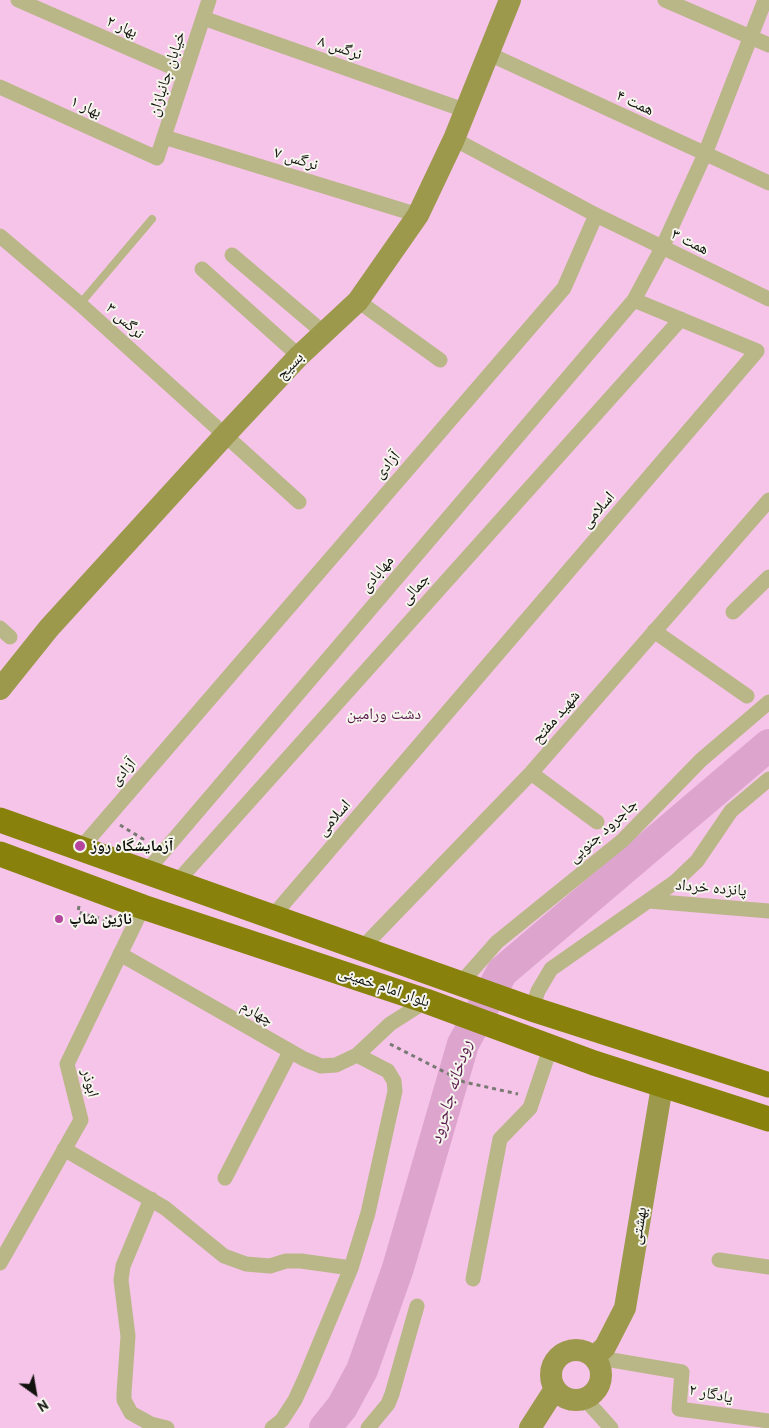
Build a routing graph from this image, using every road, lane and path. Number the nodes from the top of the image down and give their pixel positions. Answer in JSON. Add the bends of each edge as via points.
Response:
{"nodes":[{"id":1,"x":18,"y":0,"type":"edge"},
{"id":2,"x":209,"y":0,"type":"edge"},
{"id":3,"x":510,"y":0,"type":"edge"},
{"id":4,"x":665,"y":0,"type":"edge"},
{"id":5,"x":765,"y":0,"type":"edge"},
{"id":6,"x":203,"y":18,"type":"junction"},
{"id":7,"x":750,"y":36,"type":"junction"},
{"id":8,"x":769,"y":45,"type":"edge"},
{"id":9,"x":487,"y":53,"type":"junction"},
{"id":10,"x":185,"y":73,"type":"junction"},
{"id":11,"x":0,"y":87,"type":"edge"},
{"id":12,"x":464,"y":110,"type":"junction"},
{"id":13,"x":164,"y":136,"type":"junction"},
{"id":14,"x":454,"y":139,"type":"junction"},
{"id":15,"x":705,"y":154,"type":"junction"},
{"id":16,"x":157,"y":158,"type":"joint"},
{"id":17,"x":769,"y":182,"type":"edge"},
{"id":18,"x":418,"y":215,"type":"junction"},
{"id":19,"x":596,"y":215,"type":"junction"},
{"id":20,"x":152,"y":219,"type":"dead end"},
{"id":21,"x":0,"y":236,"type":"edge"},
{"id":22,"x":662,"y":248,"type":"junction"},
{"id":23,"x":232,"y":255,"type":"dead end"},
{"id":24,"x":202,"y":269,"type":"dead end"},
{"id":25,"x":769,"y":299,"type":"edge"},
{"id":26,"x":634,"y":300,"type":"junction"},
{"id":27,"x":358,"y":301,"type":"junction"},
{"id":28,"x":80,"y":304,"type":"junction"},
{"id":29,"x":681,"y":319,"type":"junction"},
{"id":30,"x":324,"y":333,"type":"junction"},
{"id":31,"x":299,"y":356,"type":"junction"},
{"id":32,"x":440,"y":360,"type":"dead end"},
{"id":33,"x":225,"y":435,"type":"junction"},
{"id":34,"x":769,"y":500,"type":"edge"},
{"id":35,"x":299,"y":502,"type":"dead end"},
{"id":36,"x":769,"y":577,"type":"edge"},
{"id":37,"x":733,"y":612,"type":"dead end"},
{"id":38,"x":654,"y":631,"type":"junction"},
{"id":39,"x":0,"y":689,"type":"edge"},
{"id":40,"x":748,"y":696,"type":"dead end"},
{"id":41,"x":769,"y":702,"type":"edge"},
{"id":42,"x":532,"y":773,"type":"junction"},
{"id":43,"x":769,"y":779,"type":"edge"},
{"id":44,"x":0,"y":820,"type":"edge"},
{"id":45,"x":597,"y":822,"type":"dead end"},
{"id":46,"x":120,"y":826,"type":"dead end"},
{"id":47,"x":144,"y":839,"type":"dead end"},
{"id":48,"x":81,"y":848,"type":"junction"},
{"id":49,"x":0,"y":854,"type":"edge"},
{"id":50,"x":146,"y":872,"type":"junction"},
{"id":51,"x":176,"y":882,"type":"junction"},
{"id":52,"x":649,"y":900,"type":"junction"},
{"id":53,"x":143,"y":907,"type":"junction"},
{"id":54,"x":769,"y":911,"type":"edge"},
{"id":55,"x":78,"y":912,"type":"dead end"},
{"id":56,"x":272,"y":917,"type":"junction"},
{"id":57,"x":108,"y":921,"type":"dead end"},
{"id":58,"x":361,"y":949,"type":"junction"},
{"id":59,"x":120,"y":954,"type":"junction"},
{"id":60,"x":452,"y":981,"type":"junction"},
{"id":61,"x":426,"y":1001,"type":"junction"},
{"id":62,"x":532,"y":1009,"type":"junction"},
{"id":63,"x":376,"y":1036,"type":"junction"},
{"id":64,"x":551,"y":1046,"type":"junction"},
{"id":65,"x":290,"y":1052,"type":"junction"},
{"id":66,"x":357,"y":1056,"type":"junction"},
{"id":67,"x":769,"y":1085,"type":"edge"},
{"id":68,"x":662,"y":1086,"type":"junction"},
{"id":69,"x":534,"y":1098,"type":"junction"},
{"id":70,"x":769,"y":1119,"type":"edge"},
{"id":71,"x":64,"y":1149,"type":"junction"},
{"id":72,"x":224,"y":1178,"type":"dead end"},
{"id":73,"x":151,"y":1199,"type":"junction"},
{"id":74,"x":719,"y":1260,"type":"dead end"},
{"id":75,"x":0,"y":1263,"type":"edge"},
{"id":76,"x":769,"y":1267,"type":"edge"},
{"id":77,"x":351,"y":1268,"type":"junction"},
{"id":78,"x":473,"y":1279,"type":"dead end"},
{"id":79,"x":417,"y":1306,"type":"dead end"},
{"id":80,"x":594,"y":1357,"type":"junction"},
{"id":81,"x":555,"y":1389,"type":"junction"},
{"id":82,"x":585,"y":1398,"type":"junction"},
{"id":83,"x":769,"y":1421,"type":"edge"},
{"id":84,"x":167,"y":1428,"type":"edge"},
{"id":85,"x":272,"y":1428,"type":"edge"},
{"id":86,"x":368,"y":1428,"type":"edge"},
{"id":87,"x":530,"y":1428,"type":"edge"},
{"id":88,"x":610,"y":1428,"type":"edge"}],
"edges":[{"from":1,"to":10,"type":"street","name":"بهار ۲"},
{"from":2,"to":6,"type":"street","name":"خیابان جانبازان"},
{"from":3,"to":9,"type":"main road","name":"بسیج"},
{"from":4,"to":7,"type":"street"},
{"from":5,"to":7,"type":"street"},
{"from":6,"to":10,"type":"street","name":"خیابان جانبازان"},
{"from":6,"to":12,"type":"street","name":"نرگس ۸"},
{"from":7,"to":8,"type":"street"},
{"from":7,"to":15,"type":"street"},
{"from":9,"to":12,"type":"main road","name":"بسیج"},
{"from":9,"to":15,"type":"street","name":"همت ۴"},
{"from":10,"to":13,"type":"street","name":"خیابان جانبازان"},
{"from":11,"to":16,"type":"street","name":"بهار ۱"},
{"from":12,"to":14,"type":"main road","name":"بسیج"},
{"from":13,"to":16,"type":"street","name":"خیابان جانبازان"},
{"from":13,"to":18,"type":"street","name":"نرگس ۷"},
{"from":14,"to":18,"type":"main road","name":"بسیج"},
{"from":14,"to":19,"type":"street"},
{"from":15,"to":17,"type":"street","name":"همت ۴"},
{"from":15,"to":22,"type":"street"},
{"from":18,"to":27,"type":"main road","name":"بسیج"},
{"from":19,"to":22,"type":"street","name":"همت ۳"},
{"from":19,"to":48,"type":"street","name":"آزادی","via":[[564,288]]},
{"from":20,"to":28,"type":"lane"},
{"from":21,"to":28,"type":"street","name":"نرگس ۳"},
{"from":22,"to":25,"type":"street","name":"همت ۳"},
{"from":22,"to":26,"type":"street"},
{"from":23,"to":30,"type":"street"},
{"from":24,"to":31,"type":"street"},
{"from":26,"to":29,"type":"street","name":"اسلامی"},
{"from":26,"to":50,"type":"street","name":"مهابادی"},
{"from":27,"to":30,"type":"main road","name":"بسیج"},
{"from":27,"to":32,"type":"street"},
{"from":28,"to":33,"type":"street","name":"نرگس ۳"},
{"from":29,"to":51,"type":"street","name":"جمالی"},
{"from":29,"to":56,"type":"street","name":"اسلامی","via":[[757,351]]},
{"from":30,"to":31,"type":"main road","name":"بسیج"},
{"from":31,"to":33,"type":"main road","name":"بسیج"},
{"from":33,"to":35,"type":"street","name":"نرگس ۳"},
{"from":33,"to":39,"type":"main road","name":"بسیج","via":[[49,628]]},
{"from":34,"to":38,"type":"street","name":"شهید مفتح"},
{"from":36,"to":37,"type":"street"},
{"from":38,"to":40,"type":"street"},
{"from":38,"to":42,"type":"street","name":"شهید مفتح"},
{"from":41,"to":60,"type":"street","name":"جاجرود جنوبی","via":[[701,760],[622,840]]},
{"from":42,"to":45,"type":"street"},
{"from":42,"to":58,"type":"street","name":"شهید مفتح"},
{"from":43,"to":52,"type":"street","via":[[731,811],[696,861],[675,882]]},
{"from":44,"to":48,"type":"main road","name":"بلوار امام خمینی"},
{"from":46,"to":47,"type":"path"},
{"from":48,"to":50,"type":"main road","name":"بلوار امام خمینی"},
{"from":49,"to":53,"type":"main road","name":"بلوار امام خمینی"},
{"from":50,"to":51,"type":"main road","name":"بلوار امام خمینی"},
{"from":51,"to":56,"type":"main road","name":"بلوار امام خمینی"},
{"from":52,"to":54,"type":"street","name":"پانزده خرداد"},
{"from":52,"to":62,"type":"street","via":[[551,970]]},
{"from":53,"to":59,"type":"street","name":"ابوذر"},
{"from":53,"to":61,"type":"main road","name":"بلوار امام خمینی"},
{"from":55,"to":57,"type":"path"},
{"from":56,"to":58,"type":"main road","name":"بلوار امام خمینی"},
{"from":58,"to":60,"type":"main road","name":"بلوار امام خمینی"},
{"from":59,"to":65,"type":"street","name":"چهارم"},
{"from":59,"to":71,"type":"street","name":"ابوذر","via":[[67,1064],[81,1120]]},
{"from":60,"to":62,"type":"main road","name":"بلوار امام خمینی"},
{"from":61,"to":63,"type":"street","name":"چهارم"},
{"from":61,"to":64,"type":"main road","name":"بلوار امام خمینی"},
{"from":62,"to":67,"type":"main road","name":"بلوار امام خمینی"},
{"from":63,"to":66,"type":"street","name":"چهارم"},
{"from":63,"to":69,"type":"path","via":[[464,1082]]},
{"from":64,"to":68,"type":"main road","name":"بلوار امام خمینی"},
{"from":64,"to":69,"type":"street"},
{"from":65,"to":66,"type":"street","name":"چهارم","via":[[320,1066],[336,1065]]},
{"from":65,"to":72,"type":"street"},
{"from":66,"to":77,"type":"street","via":[[388,1071],[394,1080],[395,1091],[368,1213]]},
{"from":68,"to":70,"type":"main road","name":"بلوار امام خمینی"},
{"from":68,"to":80,"type":"main road","name":"بهشتی","via":[[624,1308],[605,1347]]},
{"from":69,"to":78,"type":"street","via":[[530,1108],[500,1139]]},
{"from":71,"to":73,"type":"street"},
{"from":71,"to":75,"type":"street","name":"ابوذر"},
{"from":73,"to":77,"type":"street","via":[[224,1256],[246,1264],[270,1266],[300,1261]]},
{"from":73,"to":84,"type":"street","via":[[123,1266],[121,1280],[128,1336],[124,1400],[131,1413]]},
{"from":74,"to":76,"type":"street"},
{"from":77,"to":85,"type":"street","via":[[295,1400],[282,1420]]},
{"from":79,"to":86,"type":"street","via":[[388,1404]]},
{"from":80,"to":81,"type":"main road","via":[[580,1350],[557,1358],[551,1373]]},
{"from":80,"to":82,"type":"main road","via":[[601,1380]]},
{"from":80,"to":83,"type":"street","name":"یادگار ۲","via":[[682,1372],[679,1409]]},
{"from":81,"to":82,"type":"main road","via":[[568,1399]]},
{"from":81,"to":87,"type":"main road"},
{"from":82,"to":88,"type":"street"}]}
